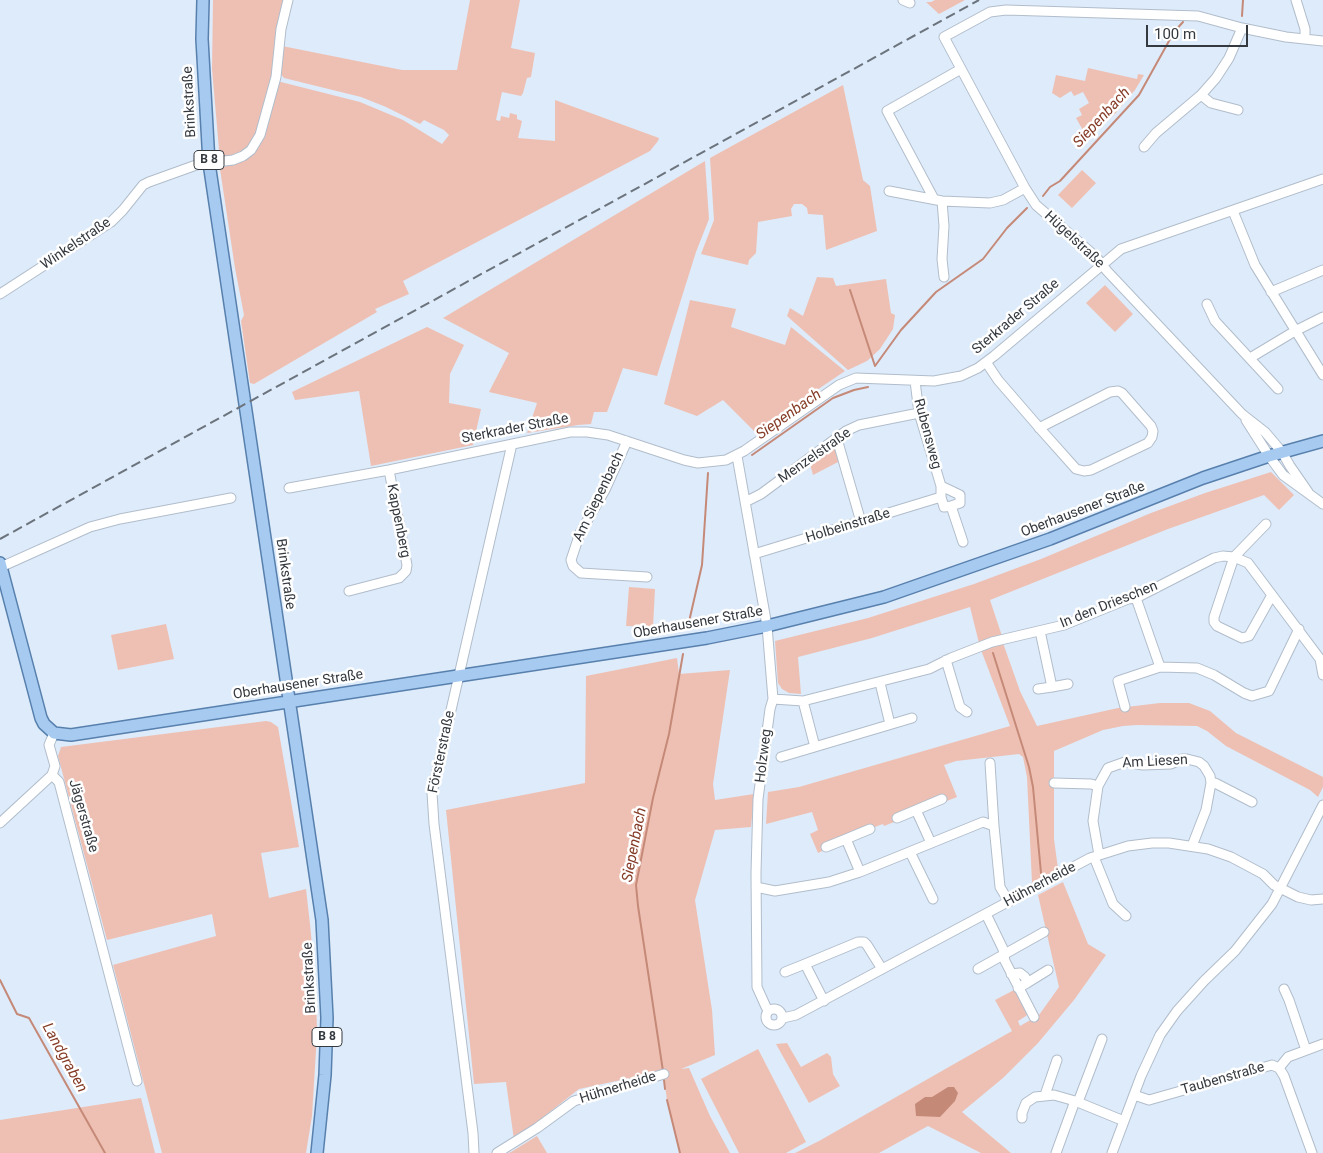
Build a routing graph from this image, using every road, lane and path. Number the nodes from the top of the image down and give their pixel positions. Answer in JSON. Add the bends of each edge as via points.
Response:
{"nodes":[{"id":1,"x":203,"y":0,"type":"edge"},
{"id":2,"x":288,"y":0,"type":"edge"},
{"id":3,"x":1296,"y":0,"type":"edge"},
{"id":4,"x":1242,"y":28,"type":"junction"},
{"id":5,"x":1304,"y":39,"type":"junction"},
{"id":6,"x":1323,"y":41,"type":"edge"},
{"id":7,"x":961,"y":69,"type":"junction"},
{"id":8,"x":1201,"y":95,"type":"junction"},
{"id":9,"x":1238,"y":110,"type":"dead end"},
{"id":10,"x":1144,"y":147,"type":"dead end"},
{"id":11,"x":209,"y":163,"type":"junction"},
{"id":12,"x":1323,"y":179,"type":"edge"},
{"id":13,"x":1025,"y":188,"type":"junction"},
{"id":14,"x":889,"y":191,"type":"dead end"},
{"id":15,"x":938,"y":200,"type":"junction"},
{"id":16,"x":1233,"y":211,"type":"junction"},
{"id":17,"x":1102,"y":265,"type":"junction"},
{"id":18,"x":1323,"y":270,"type":"edge"},
{"id":19,"x":944,"y":277,"type":"dead end"},
{"id":20,"x":1271,"y":292,"type":"junction"},
{"id":21,"x":0,"y":294,"type":"edge"},
{"id":22,"x":1207,"y":304,"type":"dead end"},
{"id":23,"x":1323,"y":318,"type":"edge"},
{"id":24,"x":1295,"y":331,"type":"junction"},
{"id":25,"x":1250,"y":358,"type":"junction"},
{"id":26,"x":986,"y":362,"type":"junction"},
{"id":27,"x":1323,"y":375,"type":"edge"},
{"id":28,"x":915,"y":381,"type":"junction"},
{"id":29,"x":1278,"y":389,"type":"dead end"},
{"id":30,"x":919,"y":413,"type":"junction"},
{"id":31,"x":1242,"y":414,"type":"junction"},
{"id":32,"x":1039,"y":428,"type":"junction"},
{"id":33,"x":837,"y":439,"type":"junction"},
{"id":34,"x":627,"y":441,"type":"junction"},
{"id":35,"x":1323,"y":441,"type":"edge"},
{"id":36,"x":512,"y":444,"type":"junction"},
{"id":37,"x":1282,"y":452,"type":"junction"},
{"id":38,"x":737,"y":456,"type":"junction"},
{"id":39,"x":1269,"y":456,"type":"junction"},
{"id":40,"x":389,"y":470,"type":"junction"},
{"id":41,"x":941,"y":486,"type":"junction"},
{"id":42,"x":289,"y":488,"type":"dead end"},
{"id":43,"x":1308,"y":492,"type":"junction"},
{"id":44,"x":941,"y":497,"type":"junction"},
{"id":45,"x":231,"y":498,"type":"dead end"},
{"id":46,"x":745,"y":502,"type":"junction"},
{"id":47,"x":1323,"y":504,"type":"edge"},
{"id":48,"x":951,"y":506,"type":"junction"},
{"id":49,"x":861,"y":522,"type":"junction"},
{"id":50,"x":1266,"y":524,"type":"dead end"},
{"id":51,"x":963,"y":542,"type":"dead end"},
{"id":52,"x":754,"y":554,"type":"junction"},
{"id":53,"x":1234,"y":557,"type":"junction"},
{"id":54,"x":1,"y":565,"type":"edge"},
{"id":55,"x":647,"y":577,"type":"dead end"},
{"id":56,"x":349,"y":591,"type":"dead end"},
{"id":57,"x":1272,"y":595,"type":"junction"},
{"id":58,"x":1136,"y":598,"type":"junction"},
{"id":59,"x":767,"y":626,"type":"junction"},
{"id":60,"x":1299,"y":629,"type":"junction"},
{"id":61,"x":1040,"y":631,"type":"junction"},
{"id":62,"x":946,"y":660,"type":"junction"},
{"id":63,"x":1160,"y":667,"type":"junction"},
{"id":64,"x":1323,"y":675,"type":"edge"},
{"id":65,"x":458,"y":676,"type":"junction"},
{"id":66,"x":880,"y":683,"type":"junction"},
{"id":67,"x":1068,"y":684,"type":"dead end"},
{"id":68,"x":1052,"y":687,"type":"junction"},
{"id":69,"x":1038,"y":689,"type":"dead end"},
{"id":70,"x":773,"y":698,"type":"junction"},
{"id":71,"x":289,"y":702,"type":"junction"},
{"id":72,"x":803,"y":702,"type":"junction"},
{"id":73,"x":1125,"y":707,"type":"dead end"},
{"id":74,"x":967,"y":712,"type":"dead end"},
{"id":75,"x":912,"y":718,"type":"dead end"},
{"id":76,"x":890,"y":724,"type":"junction"},
{"id":77,"x":54,"y":733,"type":"junction"},
{"id":78,"x":815,"y":747,"type":"junction"},
{"id":79,"x":781,"y":757,"type":"dead end"},
{"id":80,"x":990,"y":763,"type":"dead end"},
{"id":81,"x":52,"y":775,"type":"junction"},
{"id":82,"x":1211,"y":782,"type":"junction"},
{"id":83,"x":1054,"y":783,"type":"dead end"},
{"id":84,"x":1098,"y":786,"type":"junction"},
{"id":85,"x":942,"y":799,"type":"dead end"},
{"id":86,"x":1252,"y":802,"type":"dead end"},
{"id":87,"x":1323,"y":805,"type":"edge"},
{"id":88,"x":916,"y":810,"type":"junction"},
{"id":89,"x":897,"y":818,"type":"dead end"},
{"id":90,"x":0,"y":823,"type":"edge"},
{"id":91,"x":994,"y":826,"type":"junction"},
{"id":92,"x":870,"y":829,"type":"dead end"},
{"id":93,"x":846,"y":840,"type":"junction"},
{"id":94,"x":931,"y":843,"type":"junction"},
{"id":95,"x":1192,"y":846,"type":"junction"},
{"id":96,"x":826,"y":847,"type":"dead end"},
{"id":97,"x":910,"y":852,"type":"junction"},
{"id":98,"x":1096,"y":856,"type":"junction"},
{"id":99,"x":860,"y":872,"type":"junction"},
{"id":100,"x":756,"y":887,"type":"junction"},
{"id":101,"x":1281,"y":889,"type":"junction"},
{"id":102,"x":933,"y":899,"type":"dead end"},
{"id":103,"x":1323,"y":899,"type":"edge"},
{"id":104,"x":1008,"y":902,"type":"junction"},
{"id":105,"x":986,"y":914,"type":"junction"},
{"id":106,"x":1126,"y":916,"type":"dead end"},
{"id":107,"x":1044,"y":932,"type":"dead end"},
{"id":108,"x":1004,"y":955,"type":"junction"},
{"id":109,"x":805,"y":964,"type":"junction"},
{"id":110,"x":978,"y":968,"type":"dead end"},
{"id":111,"x":882,"y":969,"type":"junction"},
{"id":112,"x":1048,"y":970,"type":"dead end"},
{"id":113,"x":785,"y":972,"type":"dead end"},
{"id":114,"x":1011,"y":974,"type":"junction"},
{"id":115,"x":1027,"y":983,"type":"junction"},
{"id":116,"x":1018,"y":988,"type":"junction"},
{"id":117,"x":1284,"y":989,"type":"dead end"},
{"id":118,"x":824,"y":1000,"type":"junction"},
{"id":119,"x":768,"y":1011,"type":"junction"},
{"id":120,"x":757,"y":1013,"type":"dead end"},
{"id":121,"x":1034,"y":1017,"type":"dead end"},
{"id":122,"x":783,"y":1018,"type":"junction"},
{"id":123,"x":1102,"y":1039,"type":"dead end"},
{"id":124,"x":1323,"y":1044,"type":"edge"},
{"id":125,"x":1306,"y":1050,"type":"junction"},
{"id":126,"x":1057,"y":1060,"type":"dead end"},
{"id":127,"x":1279,"y":1068,"type":"junction"},
{"id":128,"x":664,"y":1074,"type":"dead end"},
{"id":129,"x":138,"y":1081,"type":"dead end"},
{"id":130,"x":1134,"y":1094,"type":"junction"},
{"id":131,"x":1045,"y":1095,"type":"junction"},
{"id":132,"x":1077,"y":1102,"type":"junction"},
{"id":133,"x":1022,"y":1118,"type":"dead end"},
{"id":134,"x":1124,"y":1121,"type":"junction"},
{"id":135,"x":317,"y":1153,"type":"edge"},
{"id":136,"x":474,"y":1153,"type":"edge"},
{"id":137,"x":497,"y":1153,"type":"edge"},
{"id":138,"x":1056,"y":1153,"type":"edge"},
{"id":139,"x":1112,"y":1153,"type":"edge"},
{"id":140,"x":1312,"y":1153,"type":"edge"}],
"edges":[{"from":1,"to":11,"type":"main road","name":"Brinkstraße","number":"B 8","via":[[202,48]]},
{"from":2,"to":11,"type":"street","name":"Winkelstraße","via":[[276,77],[256,144],[243,156]]},
{"from":3,"to":5,"type":"street","via":[[1305,29]]},
{"from":4,"to":5,"type":"street"},
{"from":4,"to":7,"type":"street","name":"Hügelstraße","via":[[1198,16],[990,12],[944,38]]},
{"from":4,"to":8,"type":"street","via":[[1229,58]]},
{"from":5,"to":6,"type":"street"},
{"from":7,"to":13,"type":"street","name":"Hügelstraße"},
{"from":7,"to":15,"type":"street","via":[[887,111]]},
{"from":8,"to":9,"type":"street","via":[[1211,103]]},
{"from":8,"to":10,"type":"street"},
{"from":11,"to":21,"type":"street","name":"Winkelstraße","via":[[143,185],[111,222]]},
{"from":11,"to":71,"type":"main road","name":"Brinkstraße","number":"B 8"},
{"from":12,"to":16,"type":"street","name":"Sterkrader Straße"},
{"from":13,"to":15,"type":"street","via":[[1003,200],[990,202]]},
{"from":13,"to":17,"type":"street","name":"Hügelstraße","via":[[1036,205]]},
{"from":14,"to":15,"type":"street"},
{"from":15,"to":19,"type":"street","via":[[944,226]]},
{"from":16,"to":17,"type":"street","name":"Sterkrader Straße","via":[[1121,249]]},
{"from":16,"to":20,"type":"street"},
{"from":17,"to":26,"type":"street","name":"Sterkrader Straße"},
{"from":17,"to":31,"type":"street","name":"Hügelstraße"},
{"from":18,"to":20,"type":"street"},
{"from":20,"to":24,"type":"street"},
{"from":22,"to":25,"type":"street","via":[[1215,321]]},
{"from":23,"to":24,"type":"street"},
{"from":24,"to":25,"type":"street"},
{"from":24,"to":27,"type":"street"},
{"from":25,"to":29,"type":"street"},
{"from":26,"to":28,"type":"street","name":"Sterkrader Straße","via":[[961,376],[934,382]]},
{"from":26,"to":32,"type":"street"},
{"from":28,"to":30,"type":"street","name":"Rubensweg"},
{"from":28,"to":38,"type":"street","name":"Sterkrader Straße","via":[[865,377],[839,385]]},
{"from":30,"to":33,"type":"street","name":"Menzelstraße","via":[[859,425]]},
{"from":30,"to":41,"type":"street","name":"Rubensweg"},
{"from":31,"to":37,"type":"street","name":"Hügelstraße","via":[[1265,432]]},
{"from":31,"to":39,"type":"street","name":"Hügelstraße"},
{"from":32,"to":32,"type":"street","via":[[1076,469],[1084,471],[1148,442],[1153,431],[1118,391]]},
{"from":33,"to":46,"type":"street","name":"Menzelstraße"},
{"from":33,"to":49,"type":"street"},
{"from":34,"to":36,"type":"street","name":"Sterkrader Straße","via":[[608,435],[570,432]]},
{"from":34,"to":38,"type":"street","name":"Sterkrader Straße","via":[[698,463]]},
{"from":34,"to":55,"type":"street","name":"Am Siepenbach","via":[[605,490],[580,533],[571,560],[581,573]]},
{"from":35,"to":37,"type":"main road","name":"Oberhausener Straße"},
{"from":36,"to":40,"type":"street","name":"Sterkrader Straße"},
{"from":36,"to":65,"type":"street","name":"Försterstraße"},
{"from":37,"to":39,"type":"main road","name":"Oberhausener Straße"},
{"from":37,"to":43,"type":"street","name":"Hügelstraße"},
{"from":38,"to":46,"type":"street","name":"Holzweg"},
{"from":39,"to":43,"type":"street","name":"Hügelstraße","via":[[1283,475]]},
{"from":39,"to":59,"type":"main road","name":"Oberhausener Straße","via":[[1203,478],[962,571],[884,597]]},
{"from":40,"to":42,"type":"street","name":"Sterkrader Straße"},
{"from":40,"to":56,"type":"street","name":"Kappenberg","via":[[406,571],[399,578]]},
{"from":41,"to":44,"type":"street","name":"Rubensweg"},
{"from":41,"to":48,"type":"street","name":"Rubensweg","via":[[960,495],[960,503]]},
{"from":43,"to":47,"type":"street","name":"Hügelstraße"},
{"from":44,"to":48,"type":"street","name":"Rubensweg","via":[[944,507]]},
{"from":44,"to":49,"type":"street","name":"Holbeinstraße"},
{"from":45,"to":54,"type":"street","via":[[90,527]]},
{"from":46,"to":52,"type":"street","name":"Holzweg"},
{"from":48,"to":51,"type":"street","name":"Rubensweg"},
{"from":49,"to":52,"type":"street","name":"Holbeinstraße"},
{"from":50,"to":53,"type":"street"},
{"from":52,"to":59,"type":"street","name":"Holzweg"},
{"from":53,"to":57,"type":"street","via":[[1248,563]]},
{"from":53,"to":57,"type":"street","via":[[1214,617],[1217,626],[1242,638],[1249,636]]},
{"from":53,"to":58,"type":"street","name":"In den Drieschen","via":[[1214,558]]},
{"from":54,"to":77,"type":"main road","via":[[41,718]]},
{"from":57,"to":60,"type":"street"},
{"from":58,"to":61,"type":"street","name":"In den Drieschen"},
{"from":58,"to":63,"type":"street"},
{"from":59,"to":65,"type":"main road","name":"Oberhausener Straße"},
{"from":59,"to":70,"type":"street","name":"Holzweg"},
{"from":60,"to":63,"type":"street","via":[[1269,691],[1262,694],[1252,696],[1244,693],[1214,674],[1197,668]]},
{"from":60,"to":64,"type":"street","via":[[1320,658]]},
{"from":61,"to":62,"type":"street","name":"In den Drieschen","via":[[992,642]]},
{"from":61,"to":68,"type":"street"},
{"from":62,"to":66,"type":"street","name":"In den Drieschen","via":[[929,669]]},
{"from":62,"to":74,"type":"street","via":[[960,707]]},
{"from":63,"to":73,"type":"street","via":[[1118,681]]},
{"from":65,"to":71,"type":"main road","name":"Oberhausener Straße"},
{"from":65,"to":136,"type":"street","name":"Försterstraße","via":[[432,793]]},
{"from":66,"to":72,"type":"street","name":"In den Drieschen"},
{"from":66,"to":76,"type":"street"},
{"from":67,"to":68,"type":"street"},
{"from":68,"to":69,"type":"street"},
{"from":70,"to":72,"type":"street"},
{"from":70,"to":100,"type":"street","name":"Holzweg","via":[[758,799]]},
{"from":71,"to":77,"type":"main road","name":"Oberhausener Straße","via":[[70,735]]},
{"from":71,"to":135,"type":"main road","name":"Brinkstraße","number":"B 8","via":[[322,920],[326,970],[325,1075]]},
{"from":72,"to":78,"type":"street"},
{"from":75,"to":76,"type":"street"},
{"from":76,"to":78,"type":"street"},
{"from":77,"to":81,"type":"street","name":"Jägerstraße","via":[[49,745],[55,766]]},
{"from":78,"to":79,"type":"street"},
{"from":80,"to":91,"type":"street"},
{"from":81,"to":90,"type":"street"},
{"from":81,"to":129,"type":"street","name":"Jägerstraße","via":[[59,782]]},
{"from":82,"to":84,"type":"street","name":"Am Liesen","via":[[1204,766],[1182,759],[1171,764],[1116,764],[1108,768]]},
{"from":82,"to":86,"type":"street","name":"Am Liesen"},
{"from":82,"to":95,"type":"street","via":[[1206,810]]},
{"from":83,"to":84,"type":"street"},
{"from":84,"to":98,"type":"street","name":"Am Liesen","via":[[1093,822]]},
{"from":85,"to":88,"type":"street"},
{"from":87,"to":101,"type":"street"},
{"from":88,"to":89,"type":"street"},
{"from":88,"to":94,"type":"street"},
{"from":91,"to":94,"type":"street","via":[[982,822]]},
{"from":91,"to":104,"type":"street","via":[[1000,887]]},
{"from":92,"to":93,"type":"street"},
{"from":93,"to":96,"type":"street"},
{"from":93,"to":99,"type":"street"},
{"from":94,"to":97,"type":"street"},
{"from":95,"to":98,"type":"street","name":"Hühnerheide","via":[[1152,843],[1128,846]]},
{"from":95,"to":101,"type":"street","name":"Hühnerheide","via":[[1231,857],[1263,874]]},
{"from":97,"to":99,"type":"street"},
{"from":97,"to":102,"type":"street"},
{"from":98,"to":104,"type":"street","name":"Hühnerheide"},
{"from":98,"to":106,"type":"street","via":[[1113,904]]},
{"from":99,"to":100,"type":"street","via":[[829,882],[775,890]]},
{"from":100,"to":119,"type":"street","name":"Holzweg","via":[[757,987],[759,1000]]},
{"from":101,"to":103,"type":"street","name":"Hühnerheide","via":[[1298,897]]},
{"from":101,"to":130,"type":"street","via":[[1235,952],[1177,1011],[1160,1035]]},
{"from":104,"to":105,"type":"street","name":"Hühnerheide"},
{"from":105,"to":108,"type":"street"},
{"from":105,"to":111,"type":"street","name":"Hühnerheide"},
{"from":107,"to":108,"type":"street"},
{"from":108,"to":110,"type":"street"},
{"from":108,"to":114,"type":"street"},
{"from":109,"to":111,"type":"street","via":[[864,942]]},
{"from":109,"to":113,"type":"street"},
{"from":109,"to":118,"type":"street"},
{"from":111,"to":118,"type":"street","name":"Hühnerheide"},
{"from":112,"to":115,"type":"street"},
{"from":114,"to":115,"type":"street","via":[[1024,974]]},
{"from":114,"to":116,"type":"street"},
{"from":115,"to":116,"type":"street"},
{"from":116,"to":121,"type":"street"},
{"from":117,"to":125,"type":"street"},
{"from":118,"to":122,"type":"street","name":"Hühnerheide"},
{"from":119,"to":120,"type":"street"},
{"from":119,"to":122,"type":"street","via":[[772,1008],[779,1010]]},
{"from":119,"to":122,"type":"street","name":"Hühnerheide","via":[[766,1019],[771,1024],[779,1024]]},
{"from":123,"to":132,"type":"street"},
{"from":124,"to":125,"type":"street","name":"Taubenstraße"},
{"from":125,"to":127,"type":"street","name":"Taubenstraße","via":[[1288,1057]]},
{"from":126,"to":131,"type":"street"},
{"from":127,"to":130,"type":"street","name":"Taubenstraße","via":[[1272,1065],[1148,1100]]},
{"from":127,"to":140,"type":"street"},
{"from":128,"to":137,"type":"street","name":"Hühnerheide","via":[[574,1101]]},
{"from":130,"to":134,"type":"street"},
{"from":131,"to":132,"type":"street"},
{"from":131,"to":133,"type":"street","via":[[1026,1103]]},
{"from":132,"to":134,"type":"street"},
{"from":132,"to":138,"type":"street"},
{"from":134,"to":139,"type":"street"}]}
